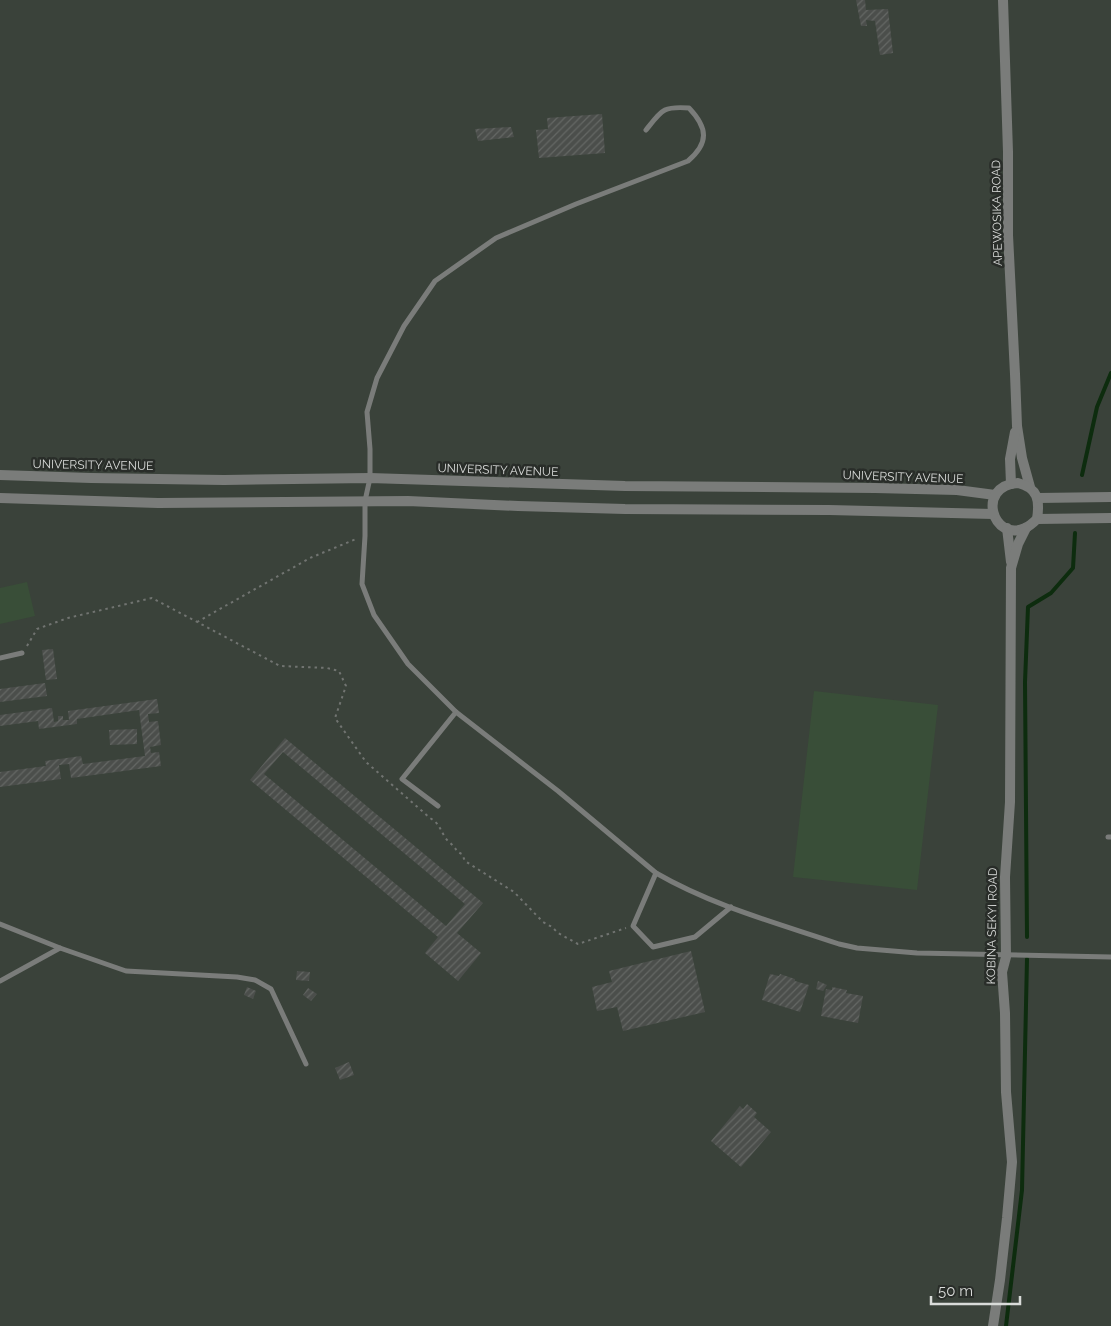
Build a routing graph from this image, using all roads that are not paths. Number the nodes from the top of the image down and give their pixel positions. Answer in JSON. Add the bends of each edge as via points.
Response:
{"nodes":[{"id":1,"x":1003,"y":0,"type":"edge"},
{"id":2,"x":646,"y":130,"type":"dead end"},
{"id":3,"x":1016,"y":426,"type":"junction"},
{"id":4,"x":0,"y":475,"type":"edge"},
{"id":5,"x":370,"y":478,"type":"junction"},
{"id":6,"x":1011,"y":484,"type":"junction"},
{"id":7,"x":1030,"y":487,"type":"junction"},
{"id":8,"x":995,"y":495,"type":"junction"},
{"id":9,"x":1111,"y":497,"type":"edge"},
{"id":10,"x":0,"y":498,"type":"edge"},
{"id":11,"x":1038,"y":498,"type":"junction"},
{"id":12,"x":365,"y":501,"type":"junction"},
{"id":13,"x":993,"y":514,"type":"junction"},
{"id":14,"x":1111,"y":518,"type":"edge"},
{"id":15,"x":1038,"y":519,"type":"junction"},
{"id":16,"x":1007,"y":528,"type":"junction"},
{"id":17,"x":1026,"y":528,"type":"junction"},
{"id":18,"x":1011,"y":568,"type":"junction"},
{"id":19,"x":22,"y":653,"type":"road end"},
{"id":20,"x":0,"y":658,"type":"edge"},
{"id":21,"x":456,"y":712,"type":"junction"},
{"id":22,"x":438,"y":806,"type":"dead end"},
{"id":23,"x":656,"y":873,"type":"junction"},
{"id":24,"x":731,"y":907,"type":"junction"},
{"id":25,"x":0,"y":924,"type":"edge"},
{"id":26,"x":60,"y":948,"type":"junction"},
{"id":27,"x":1006,"y":955,"type":"junction"},
{"id":28,"x":1111,"y":957,"type":"edge"},
{"id":29,"x":0,"y":981,"type":"edge"},
{"id":30,"x":306,"y":1064,"type":"dead end"},
{"id":31,"x":993,"y":1326,"type":"edge"}],
"edges":[{"from":1,"to":3,"type":"street","name":"APEWOSIKA ROAD"},
{"from":2,"to":5,"type":"lane","via":[[661,111],[689,108],[698,117],[703,141],[688,161],[496,238],[435,281],[404,326],[377,378],[367,412]]},
{"from":3,"to":6,"type":"street","via":[[1010,459]]},
{"from":3,"to":7,"type":"street"},
{"from":4,"to":5,"type":"street","name":"UNIVERSITY AVENUE","via":[[224,480]]},
{"from":5,"to":8,"type":"street","name":"UNIVERSITY AVENUE","via":[[625,486],[957,490]]},
{"from":5,"to":12,"type":"lane"},
{"from":6,"to":7,"type":"street"},
{"from":6,"to":8,"type":"street"},
{"from":7,"to":11,"type":"street"},
{"from":8,"to":13,"type":"street"},
{"from":9,"to":11,"type":"street"},
{"from":10,"to":12,"type":"street","via":[[158,503]]},
{"from":11,"to":15,"type":"street"},
{"from":12,"to":13,"type":"street","via":[[625,509]]},
{"from":12,"to":21,"type":"lane","via":[[362,584],[374,615],[408,664]]},
{"from":13,"to":16,"type":"street"},
{"from":14,"to":15,"type":"street"},
{"from":15,"to":17,"type":"street"},
{"from":16,"to":17,"type":"street"},
{"from":16,"to":18,"type":"street"},
{"from":17,"to":18,"type":"street","name":"KOBINA SEKYI ROAD"},
{"from":18,"to":27,"type":"street","name":"KOBINA SEKYI ROAD"},
{"from":19,"to":20,"type":"lane"},
{"from":21,"to":22,"type":"lane","via":[[402,779]]},
{"from":21,"to":23,"type":"lane"},
{"from":23,"to":24,"type":"lane"},
{"from":23,"to":24,"type":"lane","via":[[633,926],[653,947],[696,937]]},
{"from":24,"to":27,"type":"lane","via":[[857,948]]},
{"from":25,"to":26,"type":"lane"},
{"from":26,"to":29,"type":"lane"},
{"from":26,"to":30,"type":"lane","via":[[126,970],[255,980],[271,989]]},
{"from":27,"to":28,"type":"lane"},
{"from":27,"to":31,"type":"street","name":"KOBINA SEKYI ROAD","via":[[1002,972],[1012,1162]]}]}
